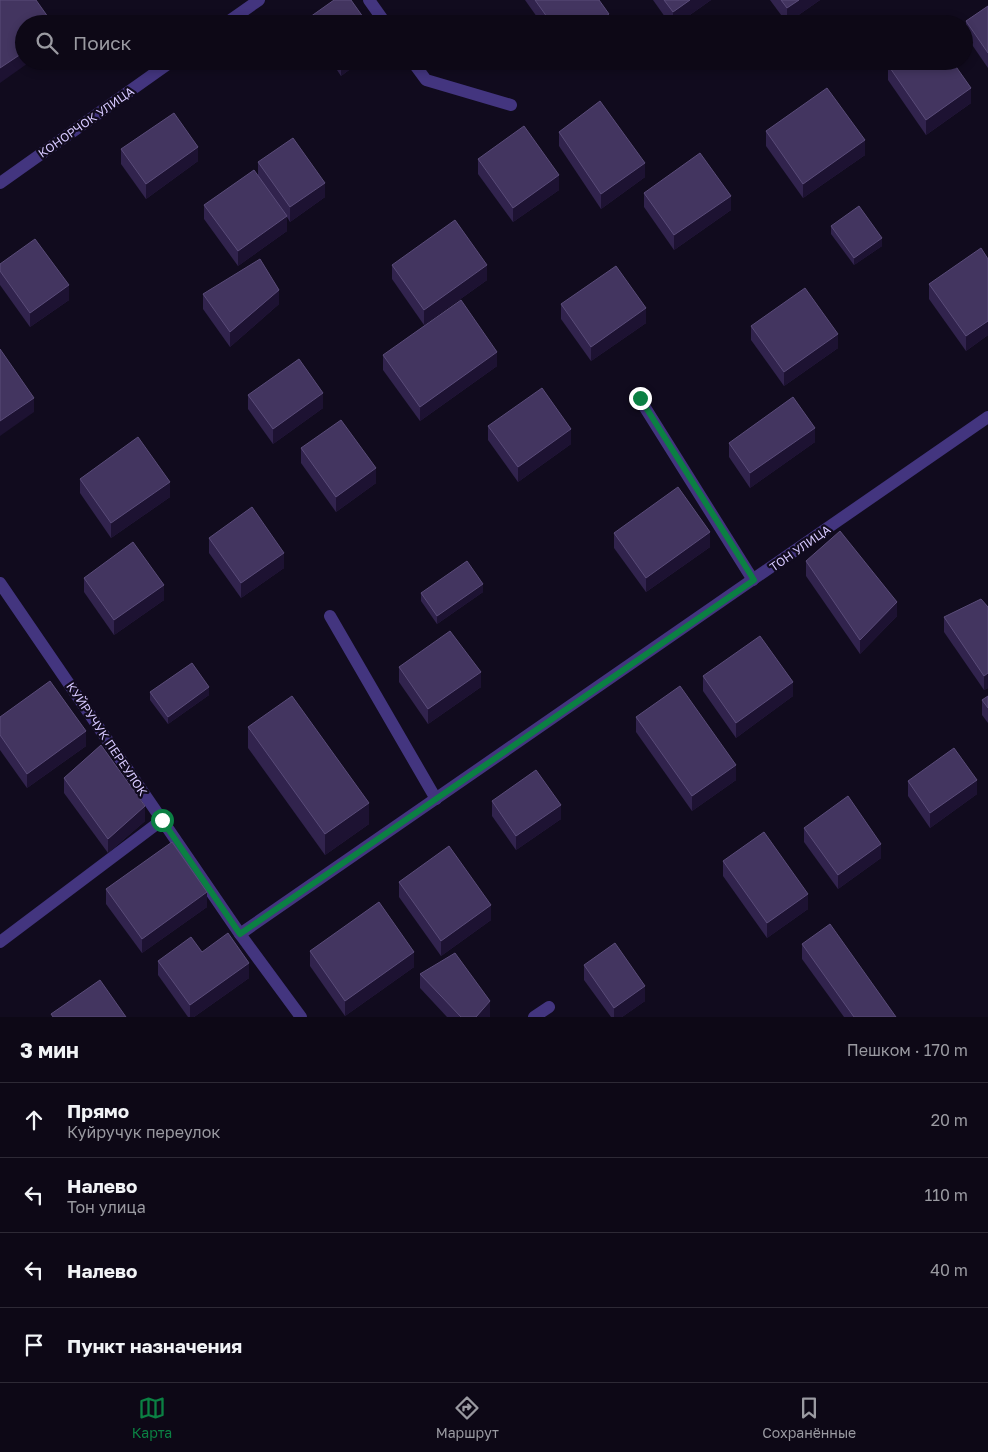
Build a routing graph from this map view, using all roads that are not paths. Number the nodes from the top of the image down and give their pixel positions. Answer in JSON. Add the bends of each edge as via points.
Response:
{"nodes":[{"id":1,"x":259,"y":0,"type":"edge"},
{"id":2,"x":369,"y":0,"type":"edge"},
{"id":3,"x":238,"y":15,"type":"edge"},
{"id":4,"x":380,"y":15,"type":"edge"},
{"id":5,"x":159,"y":70,"type":"edge"},
{"id":6,"x":419,"y":70,"type":"edge"},
{"id":7,"x":511,"y":105,"type":"dead end"},
{"id":8,"x":0,"y":183,"type":"edge"},
{"id":9,"x":640,"y":398,"type":"dead end"},
{"id":10,"x":988,"y":417,"type":"edge"},
{"id":11,"x":754,"y":580,"type":"junction"},
{"id":12,"x":0,"y":583,"type":"edge"},
{"id":13,"x":330,"y":616,"type":"dead end"},
{"id":14,"x":436,"y":799,"type":"junction"},
{"id":15,"x":162,"y":820,"type":"junction"},
{"id":16,"x":240,"y":934,"type":"junction"},
{"id":17,"x":0,"y":942,"type":"edge"},
{"id":18,"x":548,"y":1007,"type":"dead end"},
{"id":19,"x":301,"y":1017,"type":"edge"},
{"id":20,"x":534,"y":1017,"type":"edge"}],
"edges":[{"from":1,"to":3,"type":"street"},
{"from":2,"to":4,"type":"street"},
{"from":5,"to":8,"type":"street","name":"КОНОРЧОК УЛИЦА"},
{"from":6,"to":7,"type":"street","via":[[426,80]]},
{"from":9,"to":11,"type":"street"},
{"from":10,"to":11,"type":"street","name":"ТОН УЛИЦА"},
{"from":11,"to":14,"type":"street","name":"ТОН УЛИЦА"},
{"from":12,"to":15,"type":"street","name":"КУЙРУЧУК ПЕРЕУЛОК"},
{"from":13,"to":14,"type":"street"},
{"from":14,"to":16,"type":"street","name":"ТОН УЛИЦА"},
{"from":15,"to":16,"type":"street","name":"КУЙРУЧУК ПЕРЕУЛОК"},
{"from":15,"to":17,"type":"street"},
{"from":16,"to":19,"type":"street","name":"КУЙРУЧУК ПЕРЕУЛОК"},
{"from":18,"to":20,"type":"street"}]}
